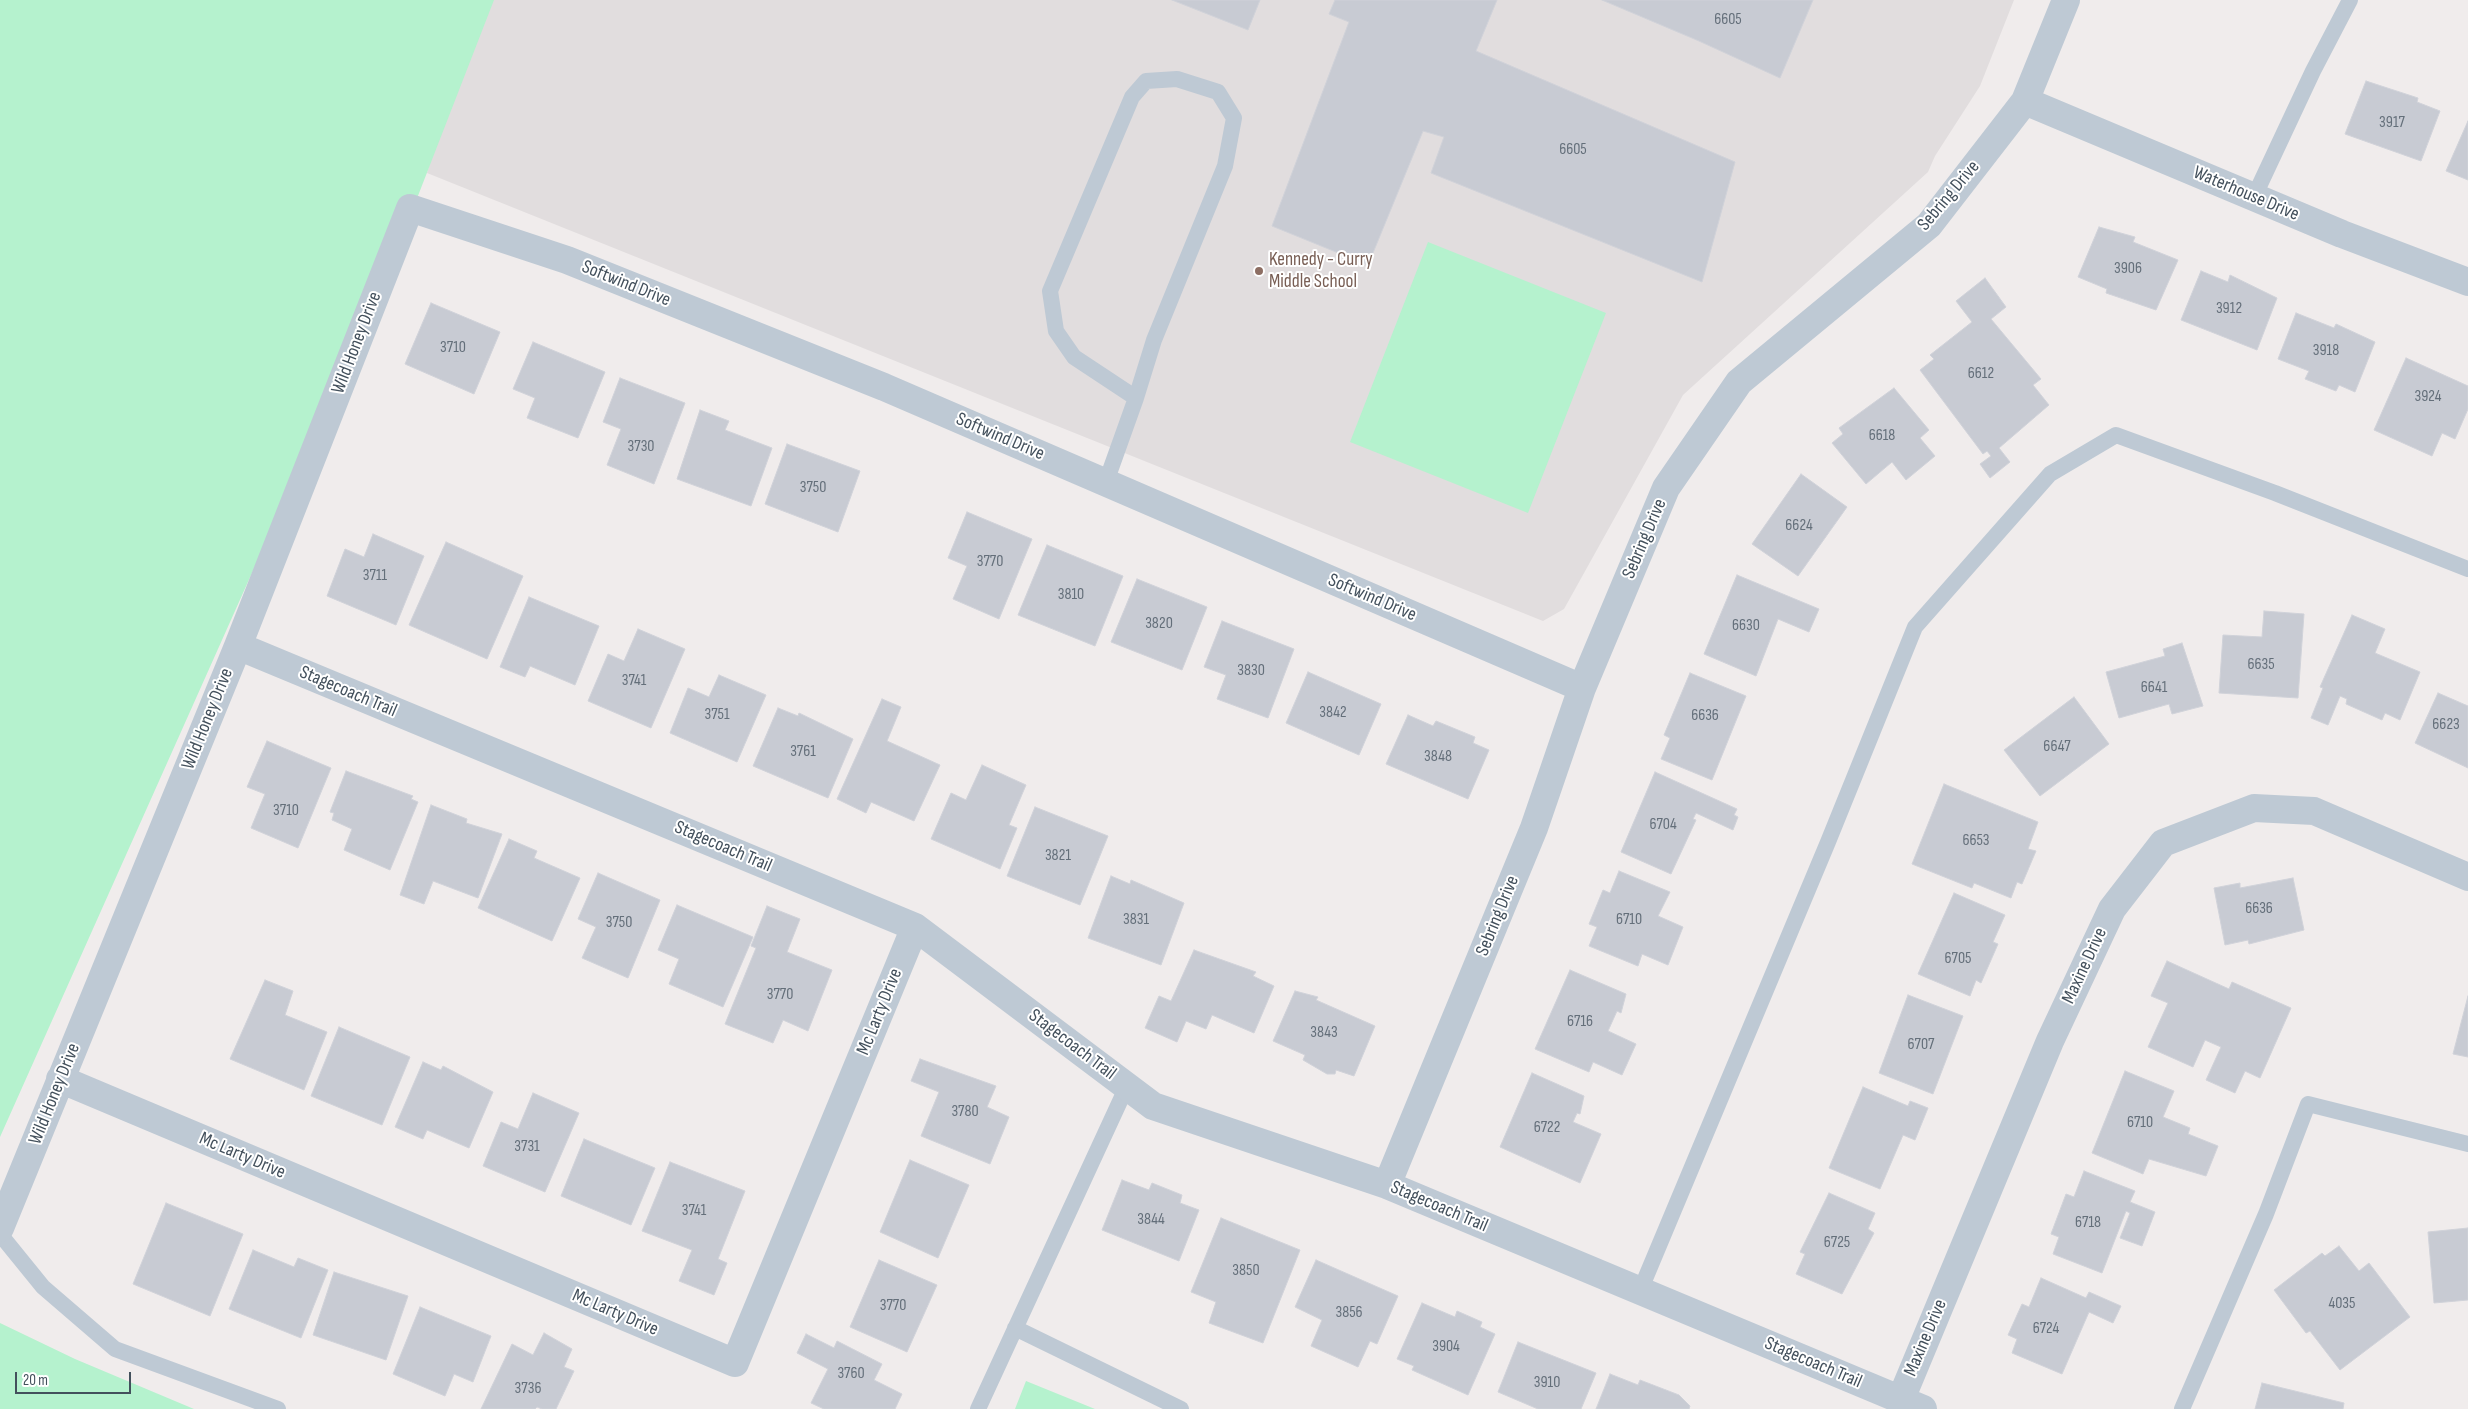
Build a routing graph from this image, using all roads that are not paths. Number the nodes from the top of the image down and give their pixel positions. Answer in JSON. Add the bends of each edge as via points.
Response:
{"nodes":[{"id":1,"x":2066,"y":0,"type":"edge"},
{"id":2,"x":2350,"y":0,"type":"edge"},
{"id":3,"x":2025,"y":102,"type":"junction"},
{"id":4,"x":2254,"y":197,"type":"junction"},
{"id":5,"x":410,"y":208,"type":"joint"},
{"id":6,"x":2468,"y":282,"type":"edge"},
{"id":7,"x":1136,"y":398,"type":"junction"},
{"id":8,"x":1106,"y":482,"type":"junction"},
{"id":9,"x":2468,"y":569,"type":"edge"},
{"id":10,"x":238,"y":646,"type":"junction"},
{"id":11,"x":1582,"y":688,"type":"junction"},
{"id":12,"x":2468,"y":877,"type":"edge"},
{"id":13,"x":915,"y":927,"type":"junction"},
{"id":14,"x":60,"y":1079,"type":"junction"},
{"id":15,"x":1127,"y":1086,"type":"junction"},
{"id":16,"x":2468,"y":1144,"type":"edge"},
{"id":17,"x":1387,"y":1185,"type":"junction"},
{"id":18,"x":0,"y":1228,"type":"edge"},
{"id":19,"x":0,"y":1234,"type":"edge"},
{"id":20,"x":1640,"y":1291,"type":"junction"},
{"id":21,"x":1015,"y":1328,"type":"junction"},
{"id":22,"x":1912,"y":1404,"type":"edge"},
{"id":23,"x":278,"y":1409,"type":"edge"},
{"id":24,"x":978,"y":1409,"type":"edge"},
{"id":25,"x":1181,"y":1409,"type":"edge"},
{"id":26,"x":2182,"y":1409,"type":"edge"}],
"edges":[{"from":1,"to":3,"type":"street","name":"Sebring Drive"},
{"from":2,"to":4,"type":"lane"},
{"from":3,"to":4,"type":"street","name":"Waterhouse Drive"},
{"from":3,"to":11,"type":"street","name":"Sebring Drive","via":[[1929,225],[1739,382],[1666,488]]},
{"from":4,"to":6,"type":"street","name":"Waterhouse Drive"},
{"from":5,"to":8,"type":"street","name":"Softwind Drive","via":[[585,268],[884,387]]},
{"from":5,"to":10,"type":"street","name":"Wild Honey Drive"},
{"from":7,"to":7,"type":"lane","via":[[1154,340],[1225,166],[1234,118],[1218,92],[1176,79],[1146,81],[1132,98],[1050,291],[1056,331],[1074,357]]},
{"from":7,"to":8,"type":"lane"},
{"from":8,"to":11,"type":"street","name":"Softwind Drive"},
{"from":9,"to":20,"type":"lane","via":[[2116,435],[2050,474],[1915,627]]},
{"from":10,"to":13,"type":"street","name":"Stagecoach Trail"},
{"from":10,"to":14,"type":"street","name":"Wild Honey Drive"},
{"from":11,"to":17,"type":"street","name":"Sebring Drive","via":[[1534,828]]},
{"from":12,"to":22,"type":"street","name":"Maxine Drive","via":[[2314,812],[2254,808],[2163,843],[2112,909],[2058,1023]]},
{"from":13,"to":14,"type":"street","name":"Mc Larty Drive","via":[[735,1363]]},
{"from":13,"to":15,"type":"street","name":"Stagecoach Trail"},
{"from":14,"to":18,"type":"street","name":"Wild Honey Drive"},
{"from":15,"to":17,"type":"street","name":"Stagecoach Trail","via":[[1153,1106]]},
{"from":15,"to":21,"type":"lane"},
{"from":16,"to":26,"type":"lane","via":[[2308,1104],[2266,1214]]},
{"from":17,"to":20,"type":"street","name":"Stagecoach Trail"},
{"from":19,"to":23,"type":"lane","via":[[43,1287],[115,1349]]},
{"from":20,"to":22,"type":"street","name":"Stagecoach Trail"},
{"from":21,"to":24,"type":"lane"},
{"from":21,"to":25,"type":"lane"}]}
